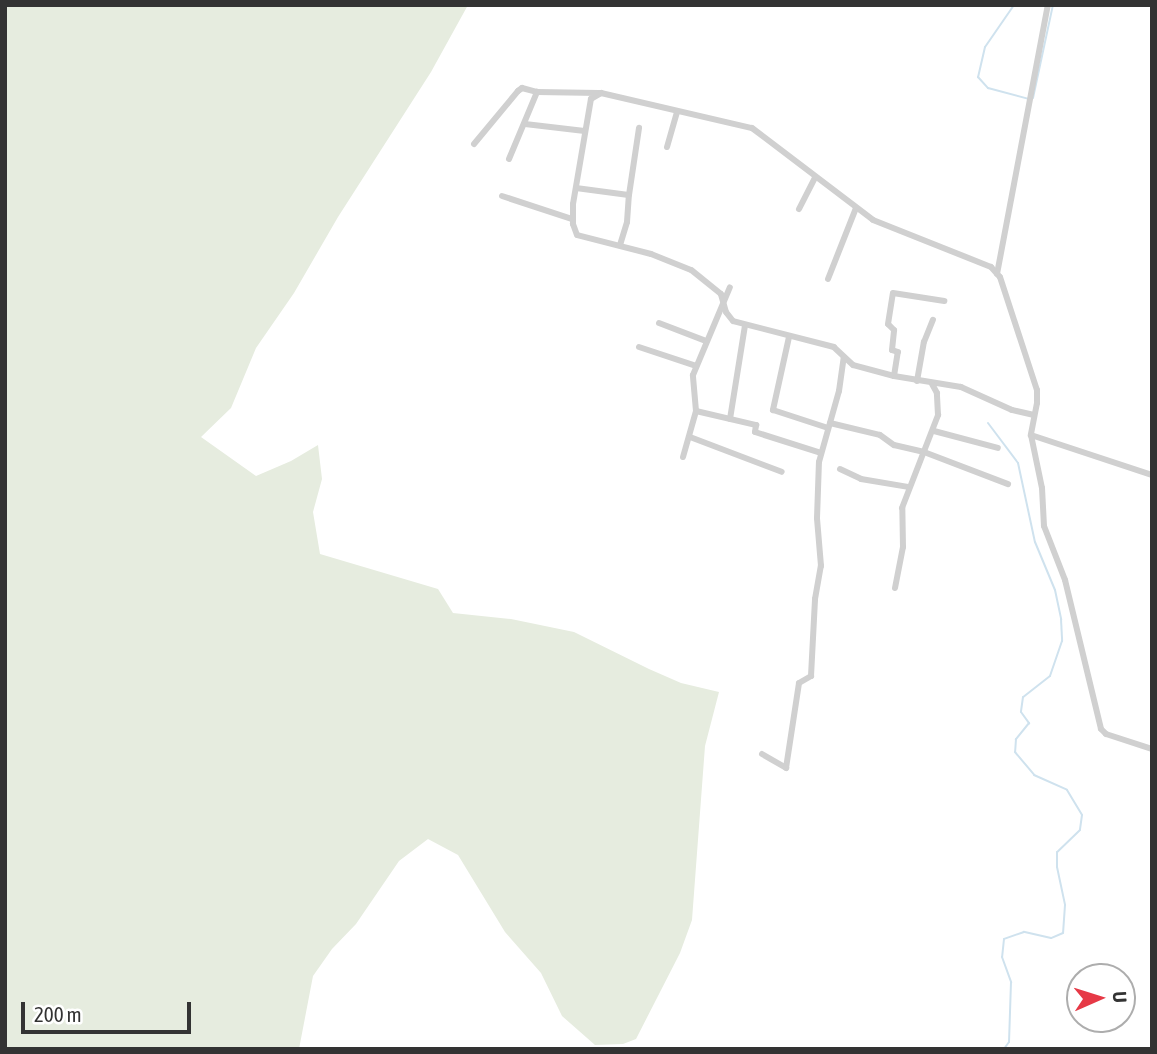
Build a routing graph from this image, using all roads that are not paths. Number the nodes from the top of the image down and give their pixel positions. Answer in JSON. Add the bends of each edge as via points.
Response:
{"nodes":[{"id":1,"x":1048,"y":5,"type":"edge"},
{"id":2,"x":537,"y":92,"type":"junction"},
{"id":3,"x":601,"y":93,"type":"junction"},
{"id":4,"x":677,"y":111,"type":"junction"},
{"id":5,"x":525,"y":124,"type":"junction"},
{"id":6,"x":639,"y":128,"type":"dead end"},
{"id":7,"x":585,"y":131,"type":"junction"},
{"id":8,"x":474,"y":144,"type":"dead end"},
{"id":9,"x":667,"y":147,"type":"dead end"},
{"id":10,"x":509,"y":159,"type":"dead end"},
{"id":11,"x":816,"y":178,"type":"junction"},
{"id":12,"x":576,"y":188,"type":"junction"},
{"id":13,"x":629,"y":195,"type":"junction"},
{"id":14,"x":502,"y":196,"type":"dead end"},
{"id":15,"x":856,"y":208,"type":"junction"},
{"id":16,"x":799,"y":209,"type":"dead end"},
{"id":17,"x":572,"y":219,"type":"junction"},
{"id":18,"x":620,"y":245,"type":"junction"},
{"id":19,"x":997,"y":274,"type":"junction"},
{"id":20,"x":828,"y":279,"type":"dead end"},
{"id":21,"x":730,"y":287,"type":"dead end"},
{"id":22,"x":944,"y":301,"type":"dead end"},
{"id":23,"x":724,"y":303,"type":"junction"},
{"id":24,"x":933,"y":320,"type":"dead end"},
{"id":25,"x":659,"y":323,"type":"dead end"},
{"id":26,"x":745,"y":325,"type":"junction"},
{"id":27,"x":789,"y":337,"type":"junction"},
{"id":28,"x":706,"y":341,"type":"junction"},
{"id":29,"x":639,"y":347,"type":"dead end"},
{"id":30,"x":844,"y":357,"type":"junction"},
{"id":31,"x":696,"y":366,"type":"junction"},
{"id":32,"x":894,"y":376,"type":"junction"},
{"id":33,"x":917,"y":381,"type":"junction"},
{"id":34,"x":932,"y":384,"type":"junction"},
{"id":35,"x":696,"y":411,"type":"junction"},
{"id":36,"x":1034,"y":415,"type":"junction"},
{"id":37,"x":730,"y":419,"type":"junction"},
{"id":38,"x":829,"y":426,"type":"junction"},
{"id":39,"x":934,"y":431,"type":"junction"},
{"id":40,"x":1031,"y":435,"type":"junction"},
{"id":41,"x":690,"y":437,"type":"junction"},
{"id":42,"x":998,"y":449,"type":"dead end"},
{"id":43,"x":924,"y":452,"type":"junction"},
{"id":44,"x":821,"y":453,"type":"junction"},
{"id":45,"x":683,"y":457,"type":"dead end"},
{"id":46,"x":841,"y":469,"type":"dead end"},
{"id":47,"x":782,"y":472,"type":"dead end"},
{"id":48,"x":1152,"y":475,"type":"edge"},
{"id":49,"x":1008,"y":485,"type":"dead end"},
{"id":50,"x":909,"y":487,"type":"junction"},
{"id":51,"x":895,"y":588,"type":"dead end"},
{"id":52,"x":1152,"y":749,"type":"edge"},
{"id":53,"x":762,"y":754,"type":"dead end"}],
"edges":[{"from":1,"to":19,"type":"street"},
{"from":2,"to":3,"type":"street"},
{"from":2,"to":5,"type":"street"},
{"from":2,"to":8,"type":"street","via":[[518,91]]},
{"from":3,"to":4,"type":"street"},
{"from":3,"to":7,"type":"street","via":[[591,99]]},
{"from":4,"to":9,"type":"street"},
{"from":4,"to":11,"type":"street","via":[[752,128]]},
{"from":5,"to":7,"type":"street"},
{"from":5,"to":10,"type":"street"},
{"from":6,"to":13,"type":"street"},
{"from":7,"to":12,"type":"street"},
{"from":11,"to":15,"type":"street"},
{"from":11,"to":16,"type":"street"},
{"from":12,"to":13,"type":"street"},
{"from":12,"to":17,"type":"street"},
{"from":13,"to":18,"type":"street"},
{"from":14,"to":17,"type":"street"},
{"from":15,"to":19,"type":"street","via":[[888,228],[975,260]]},
{"from":15,"to":20,"type":"street"},
{"from":17,"to":18,"type":"street","via":[[577,234]]},
{"from":18,"to":23,"type":"street","via":[[691,271],[719,292]]},
{"from":19,"to":36,"type":"street","via":[[1037,390]]},
{"from":21,"to":23,"type":"street"},
{"from":22,"to":32,"type":"street","via":[[893,293],[888,324],[894,330],[892,350],[898,352]]},
{"from":23,"to":26,"type":"street","via":[[729,318]]},
{"from":23,"to":28,"type":"street"},
{"from":24,"to":33,"type":"street"},
{"from":25,"to":28,"type":"street"},
{"from":26,"to":27,"type":"street"},
{"from":26,"to":37,"type":"street"},
{"from":27,"to":30,"type":"street","via":[[834,347]]},
{"from":27,"to":38,"type":"street","via":[[771,407],[775,413]]},
{"from":28,"to":31,"type":"street"},
{"from":29,"to":31,"type":"street"},
{"from":30,"to":32,"type":"street","via":[[853,365]]},
{"from":30,"to":38,"type":"street"},
{"from":31,"to":35,"type":"street","via":[[692,382]]},
{"from":32,"to":33,"type":"street"},
{"from":33,"to":34,"type":"street"},
{"from":34,"to":36,"type":"street","via":[[961,387]]},
{"from":34,"to":39,"type":"street","via":[[939,406]]},
{"from":35,"to":37,"type":"street"},
{"from":35,"to":41,"type":"street"},
{"from":36,"to":40,"type":"street"},
{"from":37,"to":44,"type":"street"},
{"from":38,"to":43,"type":"street","via":[[880,435],[894,445]]},
{"from":38,"to":44,"type":"street"},
{"from":39,"to":42,"type":"street"},
{"from":39,"to":43,"type":"street"},
{"from":40,"to":48,"type":"street"},
{"from":40,"to":52,"type":"street","via":[[1044,526],[1065,580],[1101,729]]},
{"from":41,"to":45,"type":"street"},
{"from":41,"to":47,"type":"street"},
{"from":43,"to":49,"type":"street"},
{"from":43,"to":50,"type":"street"},
{"from":44,"to":53,"type":"street","via":[[817,518],[821,566],[811,676],[799,683],[786,768]]},
{"from":46,"to":50,"type":"street","via":[[861,479]]},
{"from":50,"to":51,"type":"street","via":[[902,508],[903,547]]}]}
